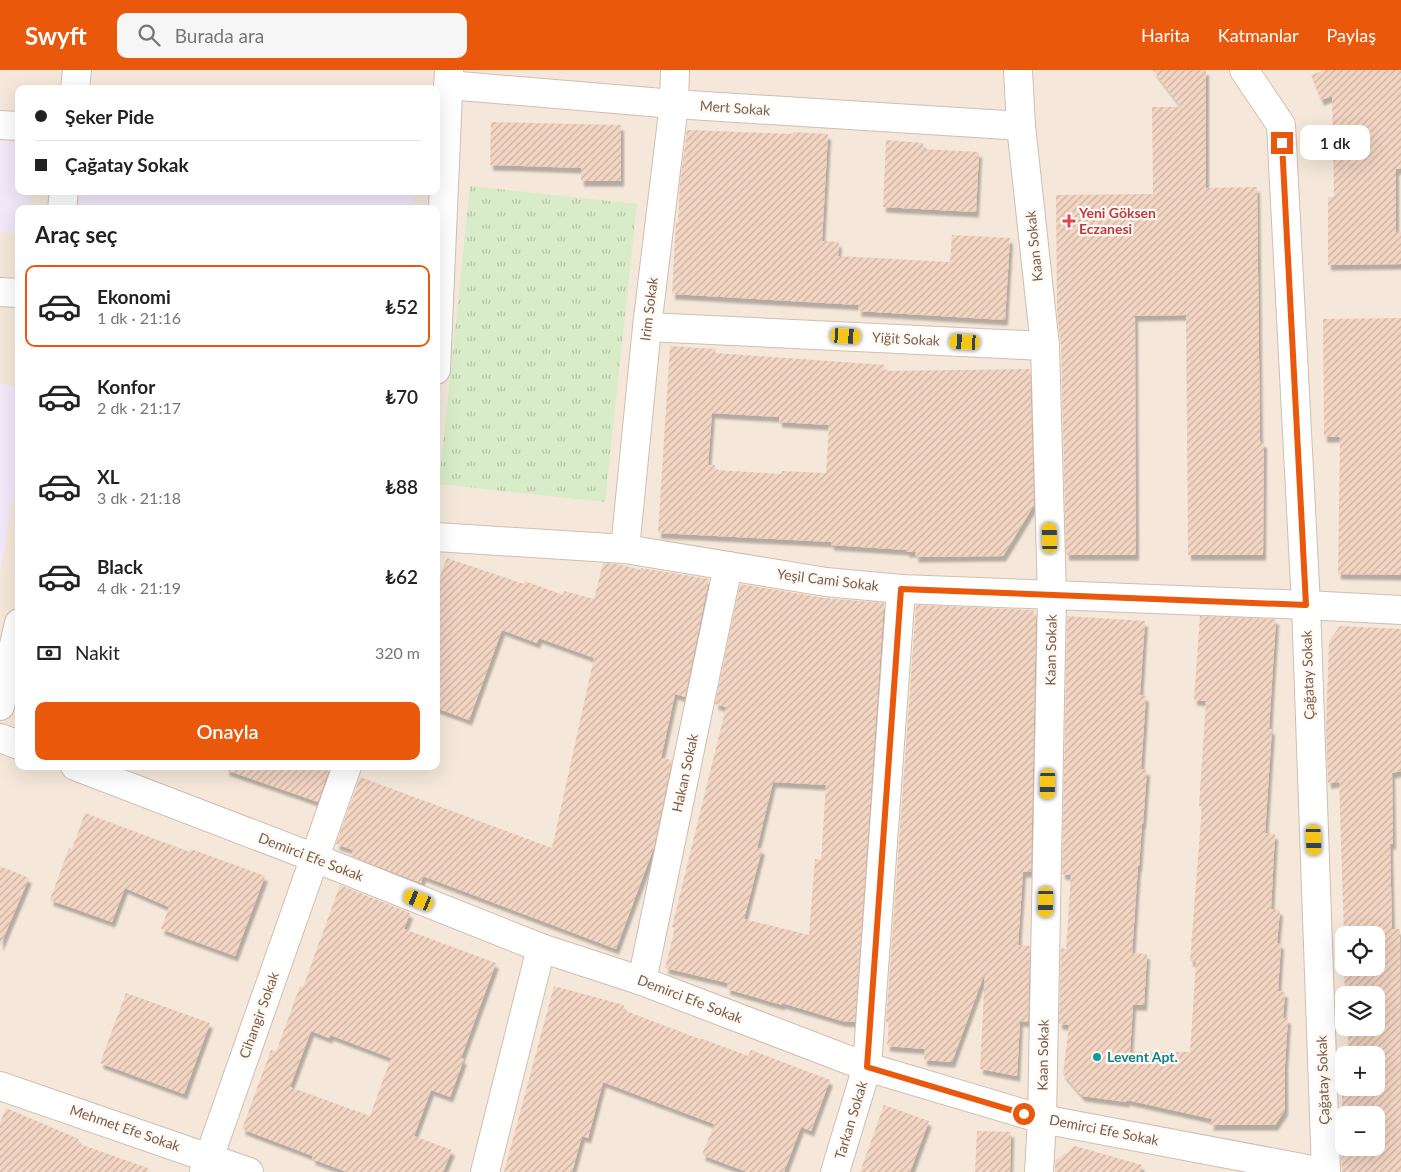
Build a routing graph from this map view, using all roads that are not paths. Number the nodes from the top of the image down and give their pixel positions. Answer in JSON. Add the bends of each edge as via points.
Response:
{"nodes":[{"id":1,"x":77,"y":70,"type":"edge"},
{"id":2,"x":675,"y":70,"type":"edge"},
{"id":3,"x":1018,"y":70,"type":"edge"},
{"id":4,"x":1244,"y":70,"type":"edge"},
{"id":5,"x":449,"y":78,"type":"edge"},
{"id":6,"x":75,"y":85,"type":"edge"},
{"id":7,"x":674,"y":104,"type":"junction"},
{"id":8,"x":0,"y":125,"type":"edge"},
{"id":9,"x":15,"y":126,"type":"edge"},
{"id":10,"x":1021,"y":126,"type":"junction"},
{"id":11,"x":440,"y":280,"type":"edge"},
{"id":12,"x":0,"y":292,"type":"edge"},
{"id":13,"x":15,"y":293,"type":"edge"},
{"id":14,"x":647,"y":327,"type":"junction"},
{"id":15,"x":1045,"y":346,"type":"junction"},
{"id":16,"x":440,"y":537,"type":"edge"},
{"id":17,"x":625,"y":549,"type":"junction"},
{"id":18,"x":728,"y":566,"type":"junction"},
{"id":19,"x":901,"y":589,"type":"junction"},
{"id":20,"x":1052,"y":596,"type":"junction"},
{"id":21,"x":1306,"y":605,"type":"junction"},
{"id":22,"x":1401,"y":610,"type":"edge"},
{"id":23,"x":15,"y":640,"type":"edge"},
{"id":24,"x":0,"y":706,"type":"edge"},
{"id":25,"x":0,"y":738,"type":"edge"},
{"id":26,"x":15,"y":744,"type":"edge"},
{"id":27,"x":85,"y":770,"type":"edge"},
{"id":28,"x":346,"y":770,"type":"edge"},
{"id":29,"x":315,"y":858,"type":"junction"},
{"id":30,"x":541,"y":948,"type":"junction"},
{"id":31,"x":642,"y":980,"type":"junction"},
{"id":32,"x":867,"y":1067,"type":"junction"},
{"id":33,"x":0,"y":1086,"type":"edge"},
{"id":34,"x":1042,"y":1119,"type":"junction"},
{"id":35,"x":207,"y":1164,"type":"edge"},
{"id":36,"x":249,"y":1172,"type":"edge"},
{"id":37,"x":485,"y":1172,"type":"edge"},
{"id":38,"x":835,"y":1172,"type":"edge"},
{"id":39,"x":1039,"y":1172,"type":"edge"},
{"id":40,"x":1324,"y":1172,"type":"edge"}],
"edges":[{"from":1,"to":6,"type":"street"},
{"from":2,"to":7,"type":"street","name":"Irim Sokak"},
{"from":3,"to":10,"type":"street","name":"Kaan Sokak"},
{"from":4,"to":21,"type":"street","name":"Çağatay Sokak","via":[[1281,125]]},
{"from":5,"to":7,"type":"street","name":"Mert Sokak"},
{"from":5,"to":11,"type":"street"},
{"from":7,"to":10,"type":"street","name":"Mert Sokak"},
{"from":7,"to":14,"type":"street","name":"Irim Sokak"},
{"from":8,"to":9,"type":"street"},
{"from":10,"to":15,"type":"street","name":"Kaan Sokak"},
{"from":12,"to":13,"type":"street"},
{"from":14,"to":15,"type":"street","name":"Yiğit Sokak"},
{"from":14,"to":17,"type":"street","name":"Irim Sokak"},
{"from":15,"to":20,"type":"street","name":"Kaan Sokak"},
{"from":16,"to":17,"type":"street","name":"Yeşil Cami Sokak"},
{"from":17,"to":18,"type":"street","name":"Yeşil Cami Sokak"},
{"from":18,"to":19,"type":"street","name":"Yeşil Cami Sokak","via":[[826,582]]},
{"from":18,"to":31,"type":"street","name":"Hakan Sokak"},
{"from":19,"to":20,"type":"street","name":"Yeşil Cami Sokak"},
{"from":19,"to":32,"type":"street","name":"Tarkan Sokak"},
{"from":20,"to":21,"type":"street","name":"Yeşil Cami Sokak"},
{"from":20,"to":34,"type":"street","name":"Kaan Sokak"},
{"from":21,"to":22,"type":"street","name":"Yeşil Cami Sokak"},
{"from":21,"to":40,"type":"street","name":"Çağatay Sokak"},
{"from":23,"to":24,"type":"street"},
{"from":25,"to":26,"type":"street"},
{"from":27,"to":29,"type":"street","name":"Demirci Efe Sokak"},
{"from":28,"to":29,"type":"street","name":"Cihangir Sokak"},
{"from":29,"to":30,"type":"street","name":"Demirci Efe Sokak"},
{"from":29,"to":35,"type":"street","name":"Cihangir Sokak"},
{"from":30,"to":31,"type":"street","name":"Demirci Efe Sokak"},
{"from":30,"to":37,"type":"street"},
{"from":31,"to":32,"type":"street","name":"Demirci Efe Sokak"},
{"from":32,"to":34,"type":"street","name":"Demirci Efe Sokak"},
{"from":32,"to":38,"type":"street","name":"Tarkan Sokak"},
{"from":33,"to":35,"type":"street","name":"Mehmet Efe Sokak"},
{"from":34,"to":39,"type":"street","name":"Kaan Sokak"},
{"from":34,"to":40,"type":"street","name":"Demirci Efe Sokak"},
{"from":35,"to":36,"type":"street","name":"Mehmet Efe Sokak"}]}
